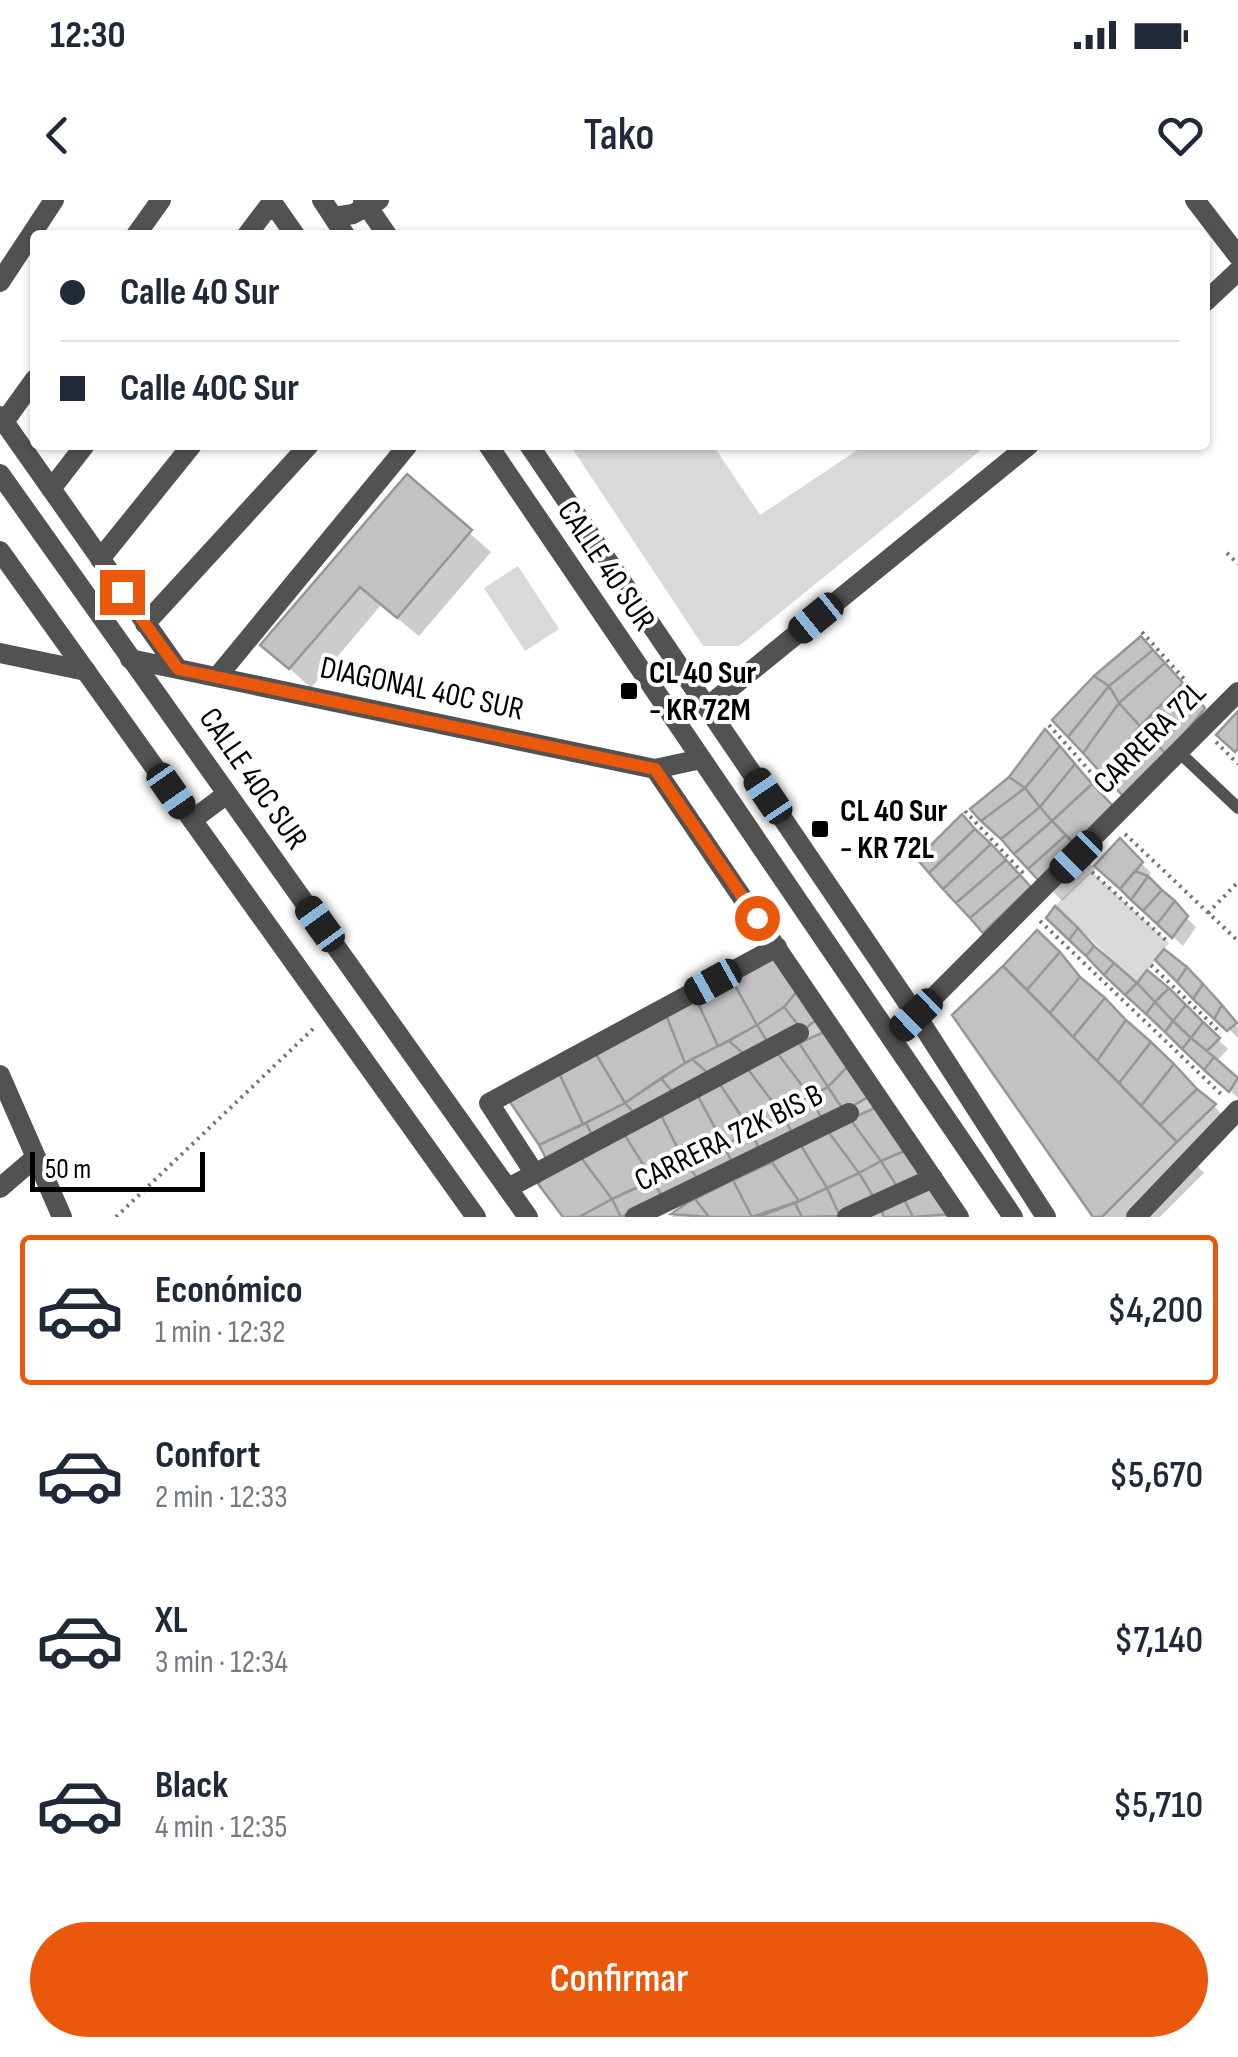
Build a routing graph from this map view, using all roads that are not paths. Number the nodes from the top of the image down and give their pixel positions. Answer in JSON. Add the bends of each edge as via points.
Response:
{"nodes":[{"id":1,"x":54,"y":200,"type":"edge"},
{"id":2,"x":161,"y":200,"type":"edge"},
{"id":3,"x":1194,"y":200,"type":"edge"},
{"id":4,"x":272,"y":202,"type":"edge"},
{"id":5,"x":370,"y":202,"type":"edge"},
{"id":6,"x":328,"y":208,"type":"edge"},
{"id":7,"x":34,"y":230,"type":"edge"},
{"id":8,"x":140,"y":230,"type":"edge"},
{"id":9,"x":251,"y":230,"type":"edge"},
{"id":10,"x":291,"y":230,"type":"edge"},
{"id":11,"x":343,"y":230,"type":"edge"},
{"id":12,"x":356,"y":230,"type":"edge"},
{"id":13,"x":384,"y":230,"type":"edge"},
{"id":14,"x":30,"y":236,"type":"edge"},
{"id":15,"x":1238,"y":256,"type":"edge"},
{"id":16,"x":1238,"y":272,"type":"edge"},
{"id":17,"x":0,"y":282,"type":"edge"},
{"id":18,"x":1210,"y":297,"type":"edge"},
{"id":19,"x":30,"y":385,"type":"edge"},
{"id":20,"x":2,"y":419,"type":"edge"},
{"id":21,"x":81,"y":450,"type":"edge"},
{"id":22,"x":188,"y":450,"type":"edge"},
{"id":23,"x":304,"y":450,"type":"edge"},
{"id":24,"x":404,"y":450,"type":"edge"},
{"id":25,"x":491,"y":450,"type":"edge"},
{"id":26,"x":532,"y":450,"type":"edge"},
{"id":27,"x":1023,"y":450,"type":"edge"},
{"id":28,"x":0,"y":474,"type":"edge"},
{"id":29,"x":51,"y":490,"type":"junction"},
{"id":30,"x":0,"y":550,"type":"edge"},
{"id":31,"x":100,"y":559,"type":"junction"},
{"id":32,"x":145,"y":624,"type":"junction"},
{"id":33,"x":0,"y":653,"type":"edge"},
{"id":34,"x":130,"y":659,"type":"junction"},
{"id":35,"x":178,"y":669,"type":"junction"},
{"id":36,"x":86,"y":671,"type":"junction"},
{"id":37,"x":217,"y":677,"type":"junction"},
{"id":38,"x":1238,"y":692,"type":"edge"},
{"id":39,"x":708,"y":707,"type":"junction"},
{"id":40,"x":1178,"y":752,"type":"junction"},
{"id":41,"x":701,"y":759,"type":"junction"},
{"id":42,"x":655,"y":769,"type":"junction"},
{"id":43,"x":227,"y":794,"type":"junction"},
{"id":44,"x":1238,"y":808,"type":"edge"},
{"id":45,"x":192,"y":820,"type":"junction"},
{"id":46,"x":777,"y":946,"type":"junction"},
{"id":47,"x":916,"y":1015,"type":"junction"},
{"id":48,"x":800,"y":1032,"type":"dead end"},
{"id":49,"x":892,"y":1039,"type":"junction"},
{"id":50,"x":0,"y":1076,"type":"edge"},
{"id":51,"x":1238,"y":1109,"type":"edge"},
{"id":52,"x":849,"y":1114,"type":"dead end"},
{"id":53,"x":36,"y":1158,"type":"junction"},
{"id":54,"x":534,"y":1174,"type":"junction"},
{"id":55,"x":933,"y":1178,"type":"junction"},
{"id":56,"x":0,"y":1188,"type":"edge"},
{"id":57,"x":508,"y":1188,"type":"junction"},
{"id":58,"x":62,"y":1217,"type":"edge"},
{"id":59,"x":476,"y":1217,"type":"edge"},
{"id":60,"x":528,"y":1217,"type":"edge"},
{"id":61,"x":635,"y":1217,"type":"edge"},
{"id":62,"x":847,"y":1217,"type":"edge"},
{"id":63,"x":960,"y":1217,"type":"edge"},
{"id":64,"x":1013,"y":1217,"type":"edge"},
{"id":65,"x":1046,"y":1217,"type":"edge"},
{"id":66,"x":1136,"y":1217,"type":"edge"}],
"edges":[{"from":1,"to":7,"type":"street"},
{"from":2,"to":8,"type":"street"},
{"from":3,"to":15,"type":"street"},
{"from":4,"to":9,"type":"street"},
{"from":4,"to":10,"type":"street"},
{"from":5,"to":6,"type":"street"},
{"from":5,"to":12,"type":"street"},
{"from":5,"to":13,"type":"street"},
{"from":6,"to":11,"type":"street"},
{"from":14,"to":17,"type":"street"},
{"from":16,"to":18,"type":"street"},
{"from":19,"to":20,"type":"street"},
{"from":20,"to":29,"type":"street"},
{"from":21,"to":29,"type":"street"},
{"from":22,"to":31,"type":"street"},
{"from":23,"to":32,"type":"street"},
{"from":24,"to":37,"type":"street"},
{"from":25,"to":41,"type":"street","name":"CALLE 40 SUR"},
{"from":26,"to":39,"type":"street","name":"CALLE 40 SUR"},
{"from":27,"to":39,"type":"street"},
{"from":28,"to":34,"type":"street","name":"CALLE 40C SUR"},
{"from":29,"to":31,"type":"street"},
{"from":30,"to":36,"type":"street"},
{"from":31,"to":32,"type":"street"},
{"from":32,"to":35,"type":"street"},
{"from":33,"to":36,"type":"street"},
{"from":34,"to":35,"type":"street","name":"DIAGONAL 40C SUR"},
{"from":34,"to":43,"type":"street","name":"CALLE 40C SUR"},
{"from":35,"to":37,"type":"street","name":"DIAGONAL 40C SUR"},
{"from":36,"to":45,"type":"street"},
{"from":37,"to":42,"type":"street","name":"DIAGONAL 40C SUR"},
{"from":38,"to":40,"type":"street","name":"CARRERA 72L"},
{"from":39,"to":47,"type":"street","name":"CALLE 40 SUR"},
{"from":40,"to":44,"type":"lane"},
{"from":40,"to":47,"type":"street","name":"CARRERA 72L"},
{"from":41,"to":42,"type":"street","name":"DIAGONAL 40C SUR"},
{"from":41,"to":49,"type":"street","name":"CALLE 40 SUR"},
{"from":42,"to":46,"type":"street"},
{"from":43,"to":45,"type":"street"},
{"from":43,"to":57,"type":"street","name":"CALLE 40C SUR"},
{"from":45,"to":59,"type":"street"},
{"from":46,"to":54,"type":"street","via":[[489,1104]]},
{"from":46,"to":55,"type":"street"},
{"from":47,"to":49,"type":"street","name":"CARRERA 72L"},
{"from":47,"to":65,"type":"street","name":"CALLE 40 SUR"},
{"from":48,"to":54,"type":"street"},
{"from":49,"to":64,"type":"street","name":"CALLE 40 SUR"},
{"from":50,"to":53,"type":"street"},
{"from":51,"to":66,"type":"street"},
{"from":52,"to":61,"type":"street","name":"CARRERA 72K BIS B"},
{"from":53,"to":56,"type":"street"},
{"from":53,"to":58,"type":"street"},
{"from":54,"to":57,"type":"street"},
{"from":55,"to":62,"type":"street"},
{"from":55,"to":63,"type":"street"},
{"from":57,"to":60,"type":"street","name":"CALLE 40C SUR"}]}
